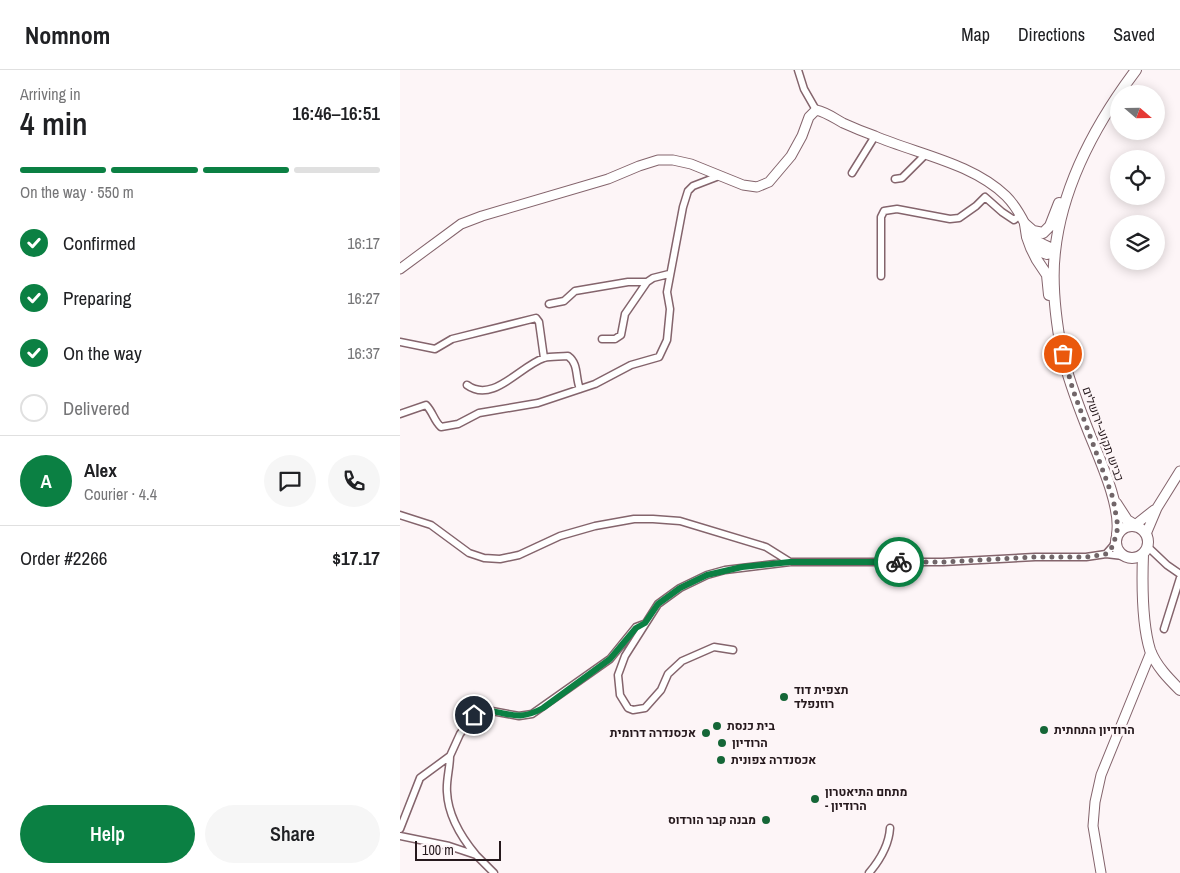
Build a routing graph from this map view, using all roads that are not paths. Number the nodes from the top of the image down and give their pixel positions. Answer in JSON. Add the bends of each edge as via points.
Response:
{"nodes":[{"id":1,"x":798,"y":70,"type":"edge"},
{"id":2,"x":1136,"y":70,"type":"edge"},
{"id":3,"x":816,"y":110,"type":"junction"},
{"id":4,"x":1098,"y":128,"type":"junction"},
{"id":5,"x":874,"y":136,"type":"junction"},
{"id":6,"x":925,"y":155,"type":"junction"},
{"id":7,"x":852,"y":173,"type":"dead end"},
{"id":8,"x":718,"y":176,"type":"junction"},
{"id":9,"x":895,"y":179,"type":"dead end"},
{"id":10,"x":1023,"y":220,"type":"junction"},
{"id":11,"x":1032,"y":248,"type":"junction"},
{"id":12,"x":1055,"y":252,"type":"junction"},
{"id":13,"x":400,"y":269,"type":"edge"},
{"id":14,"x":670,"y":274,"type":"junction"},
{"id":15,"x":881,"y":276,"type":"dead end"},
{"id":16,"x":647,"y":282,"type":"junction"},
{"id":17,"x":550,"y":304,"type":"dead end"},
{"id":18,"x":602,"y":338,"type":"dead end"},
{"id":19,"x":1060,"y":340,"type":"junction"},
{"id":20,"x":400,"y":342,"type":"edge"},
{"id":21,"x":544,"y":358,"type":"junction"},
{"id":22,"x":467,"y":385,"type":"dead end"},
{"id":23,"x":580,"y":389,"type":"junction"},
{"id":24,"x":400,"y":414,"type":"edge"},
{"id":25,"x":1180,"y":471,"type":"edge"},
{"id":26,"x":1113,"y":498,"type":"junction"},
{"id":27,"x":1156,"y":508,"type":"junction"},
{"id":28,"x":400,"y":515,"type":"edge"},
{"id":29,"x":1134,"y":525,"type":"junction"},
{"id":30,"x":1146,"y":534,"type":"junction"},
{"id":31,"x":1116,"y":536,"type":"junction"},
{"id":32,"x":1145,"y":550,"type":"junction"},
{"id":33,"x":1106,"y":554,"type":"junction"},
{"id":34,"x":1128,"y":557,"type":"junction"},
{"id":35,"x":790,"y":562,"type":"junction"},
{"id":36,"x":1142,"y":572,"type":"junction"},
{"id":37,"x":1180,"y":576,"type":"edge"},
{"id":38,"x":645,"y":623,"type":"junction"},
{"id":39,"x":1164,"y":629,"type":"dead end"},
{"id":40,"x":733,"y":650,"type":"dead end"},
{"id":41,"x":1151,"y":652,"type":"junction"},
{"id":42,"x":1180,"y":690,"type":"edge"},
{"id":43,"x":450,"y":756,"type":"junction"},
{"id":44,"x":402,"y":815,"type":"edge"},
{"id":45,"x":890,"y":828,"type":"dead end"},
{"id":46,"x":400,"y":829,"type":"edge"},
{"id":47,"x":400,"y":836,"type":"edge"},
{"id":48,"x":476,"y":855,"type":"junction"},
{"id":49,"x":494,"y":873,"type":"edge"},
{"id":50,"x":869,"y":873,"type":"edge"},
{"id":51,"x":1101,"y":873,"type":"edge"}],
"edges":[{"from":1,"to":3,"type":"street"},
{"from":2,"to":4,"type":"main road","name":"כביש תקוע–ירושלים"},
{"from":3,"to":5,"type":"main road"},
{"from":3,"to":8,"type":"main road","via":[[809,117],[791,156],[769,182],[757,187]]},
{"from":4,"to":10,"type":"main road","via":[[1088,136],[1079,152],[1050,226],[1043,232],[1033,231]]},
{"from":4,"to":12,"type":"main road","name":"כביש תקוע–ירושלים","via":[[1070,187]]},
{"from":5,"to":6,"type":"main road"},
{"from":5,"to":7,"type":"street"},
{"from":6,"to":9,"type":"street","via":[[902,178]]},
{"from":6,"to":10,"type":"main road","via":[[952,163],[993,186],[1005,195]]},
{"from":8,"to":13,"type":"main road","via":[[691,164],[658,160],[608,179],[461,224]]},
{"from":8,"to":14,"type":"street","via":[[688,191]]},
{"from":10,"to":11,"type":"main road"},
{"from":10,"to":12,"type":"main road","via":[[1034,240]]},
{"from":10,"to":15,"type":"street","via":[[1014,220],[985,197],[959,218],[884,210],[881,217]]},
{"from":11,"to":12,"type":"main road","via":[[1047,254]]},
{"from":11,"to":19,"type":"main road","via":[[1046,275],[1054,330]]},
{"from":12,"to":19,"type":"main road","name":"כביש תקוע–ירושלים","via":[[1054,285]]},
{"from":14,"to":16,"type":"street"},
{"from":14,"to":23,"type":"street","via":[[666,340],[659,357],[631,364]]},
{"from":16,"to":17,"type":"street","via":[[575,291],[564,301]]},
{"from":16,"to":18,"type":"street","via":[[625,314],[621,334],[615,338]]},
{"from":19,"to":26,"type":"main road","name":"כביש תקוע–ירושלים","via":[[1073,390]]},
{"from":20,"to":21,"type":"street","via":[[435,349],[452,339],[536,318]]},
{"from":21,"to":22,"type":"street","via":[[488,390],[472,389]]},
{"from":21,"to":23,"type":"street","via":[[568,356],[574,360]]},
{"from":23,"to":24,"type":"street","via":[[538,403],[479,413],[458,424],[441,427],[426,405]]},
{"from":25,"to":27,"type":"main road"},
{"from":26,"to":29,"type":"main road","name":"כביש תקוע–ירושלים"},
{"from":26,"to":31,"type":"main road","name":"כביש תקוע–ירושלים","via":[[1118,527]]},
{"from":27,"to":29,"type":"main road"},
{"from":27,"to":30,"type":"main road"},
{"from":28,"to":35,"type":"street","via":[[431,525],[469,553],[484,558],[500,559],[519,554],[560,536],[595,526],[653,519],[680,521],[766,547]]},
{"from":29,"to":30,"type":"main road"},
{"from":29,"to":31,"type":"main road","via":[[1125,527]]},
{"from":30,"to":32,"type":"main road"},
{"from":31,"to":33,"type":"street"},
{"from":31,"to":34,"type":"main road","via":[[1117,549]]},
{"from":32,"to":34,"type":"main road"},
{"from":32,"to":36,"type":"main road"},
{"from":32,"to":37,"type":"street"},
{"from":33,"to":34,"type":"street"},
{"from":33,"to":35,"type":"street","via":[[943,562]]},
{"from":34,"to":36,"type":"main road"},
{"from":35,"to":38,"type":"street","via":[[707,575],[680,588],[658,604]]},
{"from":36,"to":41,"type":"main road"},
{"from":37,"to":39,"type":"street"},
{"from":38,"to":40,"type":"street","via":[[625,656],[618,675],[620,695],[633,710],[645,708],[653,700],[668,674],[682,661],[714,647]]},
{"from":38,"to":43,"type":"street","via":[[636,628],[610,659],[532,714],[519,716],[481,710],[460,734]]},
{"from":41,"to":42,"type":"main road","via":[[1164,674]]},
{"from":41,"to":51,"type":"main road","via":[[1101,775],[1093,826]]},
{"from":43,"to":44,"type":"street","via":[[420,778]]},
{"from":43,"to":48,"type":"street","via":[[446,791],[449,807],[464,840]]},
{"from":44,"to":46,"type":"street"},
{"from":45,"to":50,"type":"street","via":[[886,847]]},
{"from":47,"to":48,"type":"street"},
{"from":48,"to":49,"type":"street"}]}
